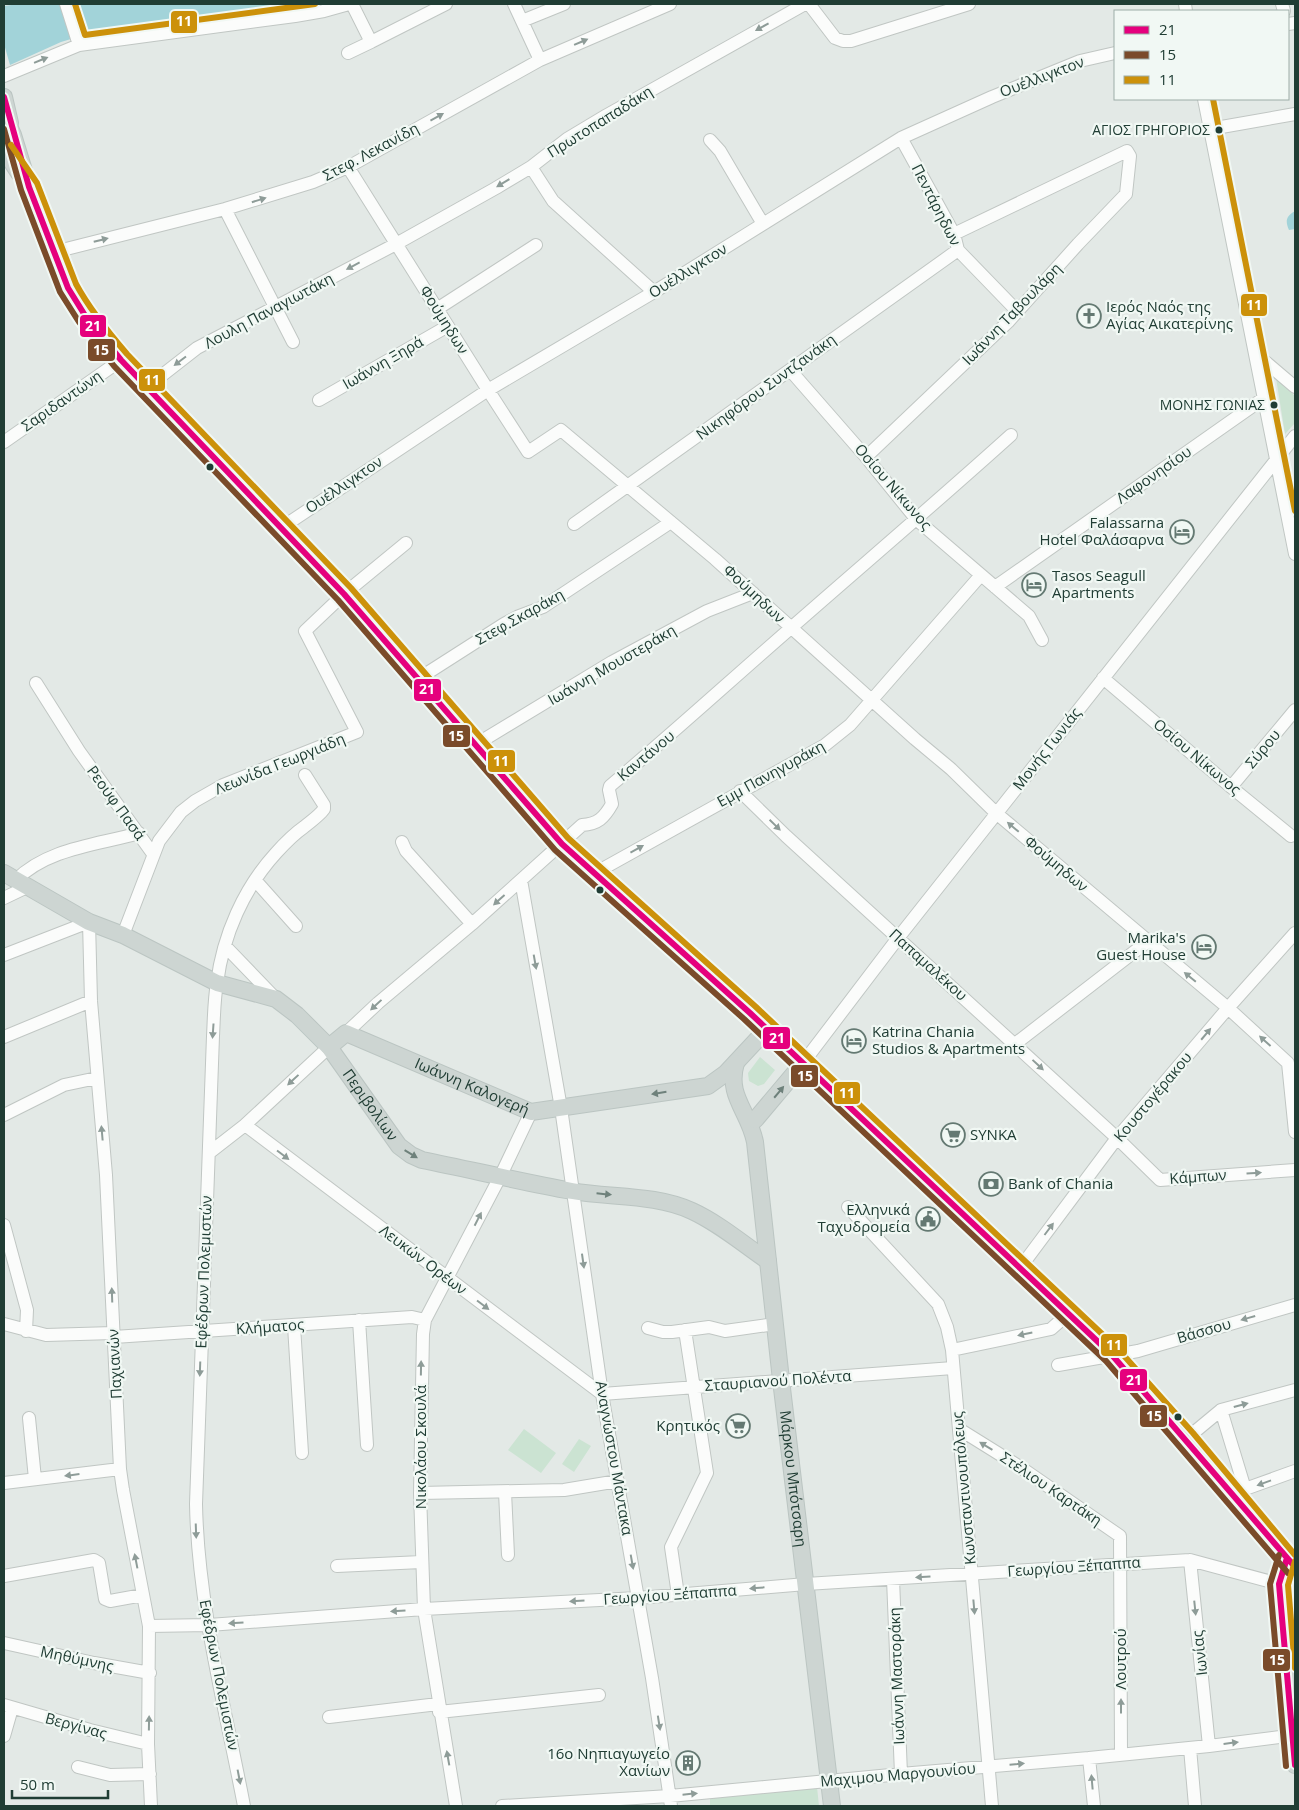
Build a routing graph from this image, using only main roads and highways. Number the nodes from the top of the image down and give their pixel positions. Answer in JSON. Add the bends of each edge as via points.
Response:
{"nodes":[{"id":1,"x":4,"y":97,"type":"edge"},
{"id":2,"x":4,"y":115,"type":"edge"},
{"id":3,"x":13,"y":135,"type":"junction"},
{"id":4,"x":4,"y":150,"type":"edge"},
{"id":5,"x":28,"y":187,"type":"junction"},
{"id":6,"x":16,"y":880,"type":"edge"},
{"id":7,"x":767,"y":1028,"type":"junction"},
{"id":8,"x":329,"y":1047,"type":"junction"},
{"id":9,"x":736,"y":1063,"type":"junction"},
{"id":10,"x":803,"y":1063,"type":"junction"},
{"id":11,"x":708,"y":1086,"type":"junction"},
{"id":12,"x":734,"y":1087,"type":"junction"},
{"id":13,"x":755,"y":1120,"type":"junction"},
{"id":14,"x":756,"y":1152,"type":"junction"},
{"id":15,"x":768,"y":1261,"type":"junction"},
{"id":16,"x":1291,"y":1563,"type":"edge"},
{"id":17,"x":1294,"y":1735,"type":"edge"},
{"id":18,"x":1295,"y":1765,"type":"edge"},
{"id":19,"x":832,"y":1806,"type":"edge"}],
"edges":[{"from":1,"to":3,"type":"main road"},
{"from":2,"to":3,"type":"main road"},
{"from":3,"to":5,"type":"main road"},
{"from":4,"to":5,"type":"main road"},
{"from":5,"to":7,"type":"main road","via":[[75,303],[121,360],[344,594],[562,844]]},
{"from":6,"to":8,"type":"main road","name":"Περιβολίων","via":[[89,922],[123,935],[217,983],[276,999]]},
{"from":7,"to":9,"type":"main road","name":"Ιωάννη Καλογερή"},
{"from":7,"to":10,"type":"main road"},
{"from":11,"to":8,"type":"main road","name":"Ιωάννη Καλογερή","one_way":true,"via":[[531,1112],[346,1033]]},
{"from":8,"to":15,"type":"main road","name":"Περιβολίων","one_way":true,"via":[[399,1146],[411,1155],[573,1191],[647,1200],[691,1210]]},
{"from":9,"to":11,"type":"main road","name":"Ιωάννη Καλογερή"},
{"from":9,"to":12,"type":"main road"},
{"from":13,"to":10,"type":"main road","one_way":true},
{"from":10,"to":16,"type":"main road","via":[[1112,1355],[1240,1494]]},
{"from":11,"to":12,"type":"main road","via":[[724,1084]]},
{"from":12,"to":13,"type":"main road","name":"Μάρκου Μπότσαρη","via":[[749,1098]]},
{"from":12,"to":14,"type":"main road","name":"Μάρκου Μπότσαρη","via":[[752,1127]]},
{"from":13,"to":14,"type":"main road","name":"Μάρκου Μπότσαρη"},
{"from":14,"to":15,"type":"main road","name":"Μάρκου Μπότσαρη"},
{"from":15,"to":19,"type":"main road","name":"Μάρκου Μπότσαρη"},
{"from":16,"to":17,"type":"main road","via":[[1279,1584]]},
{"from":17,"to":18,"type":"main road"}]}
